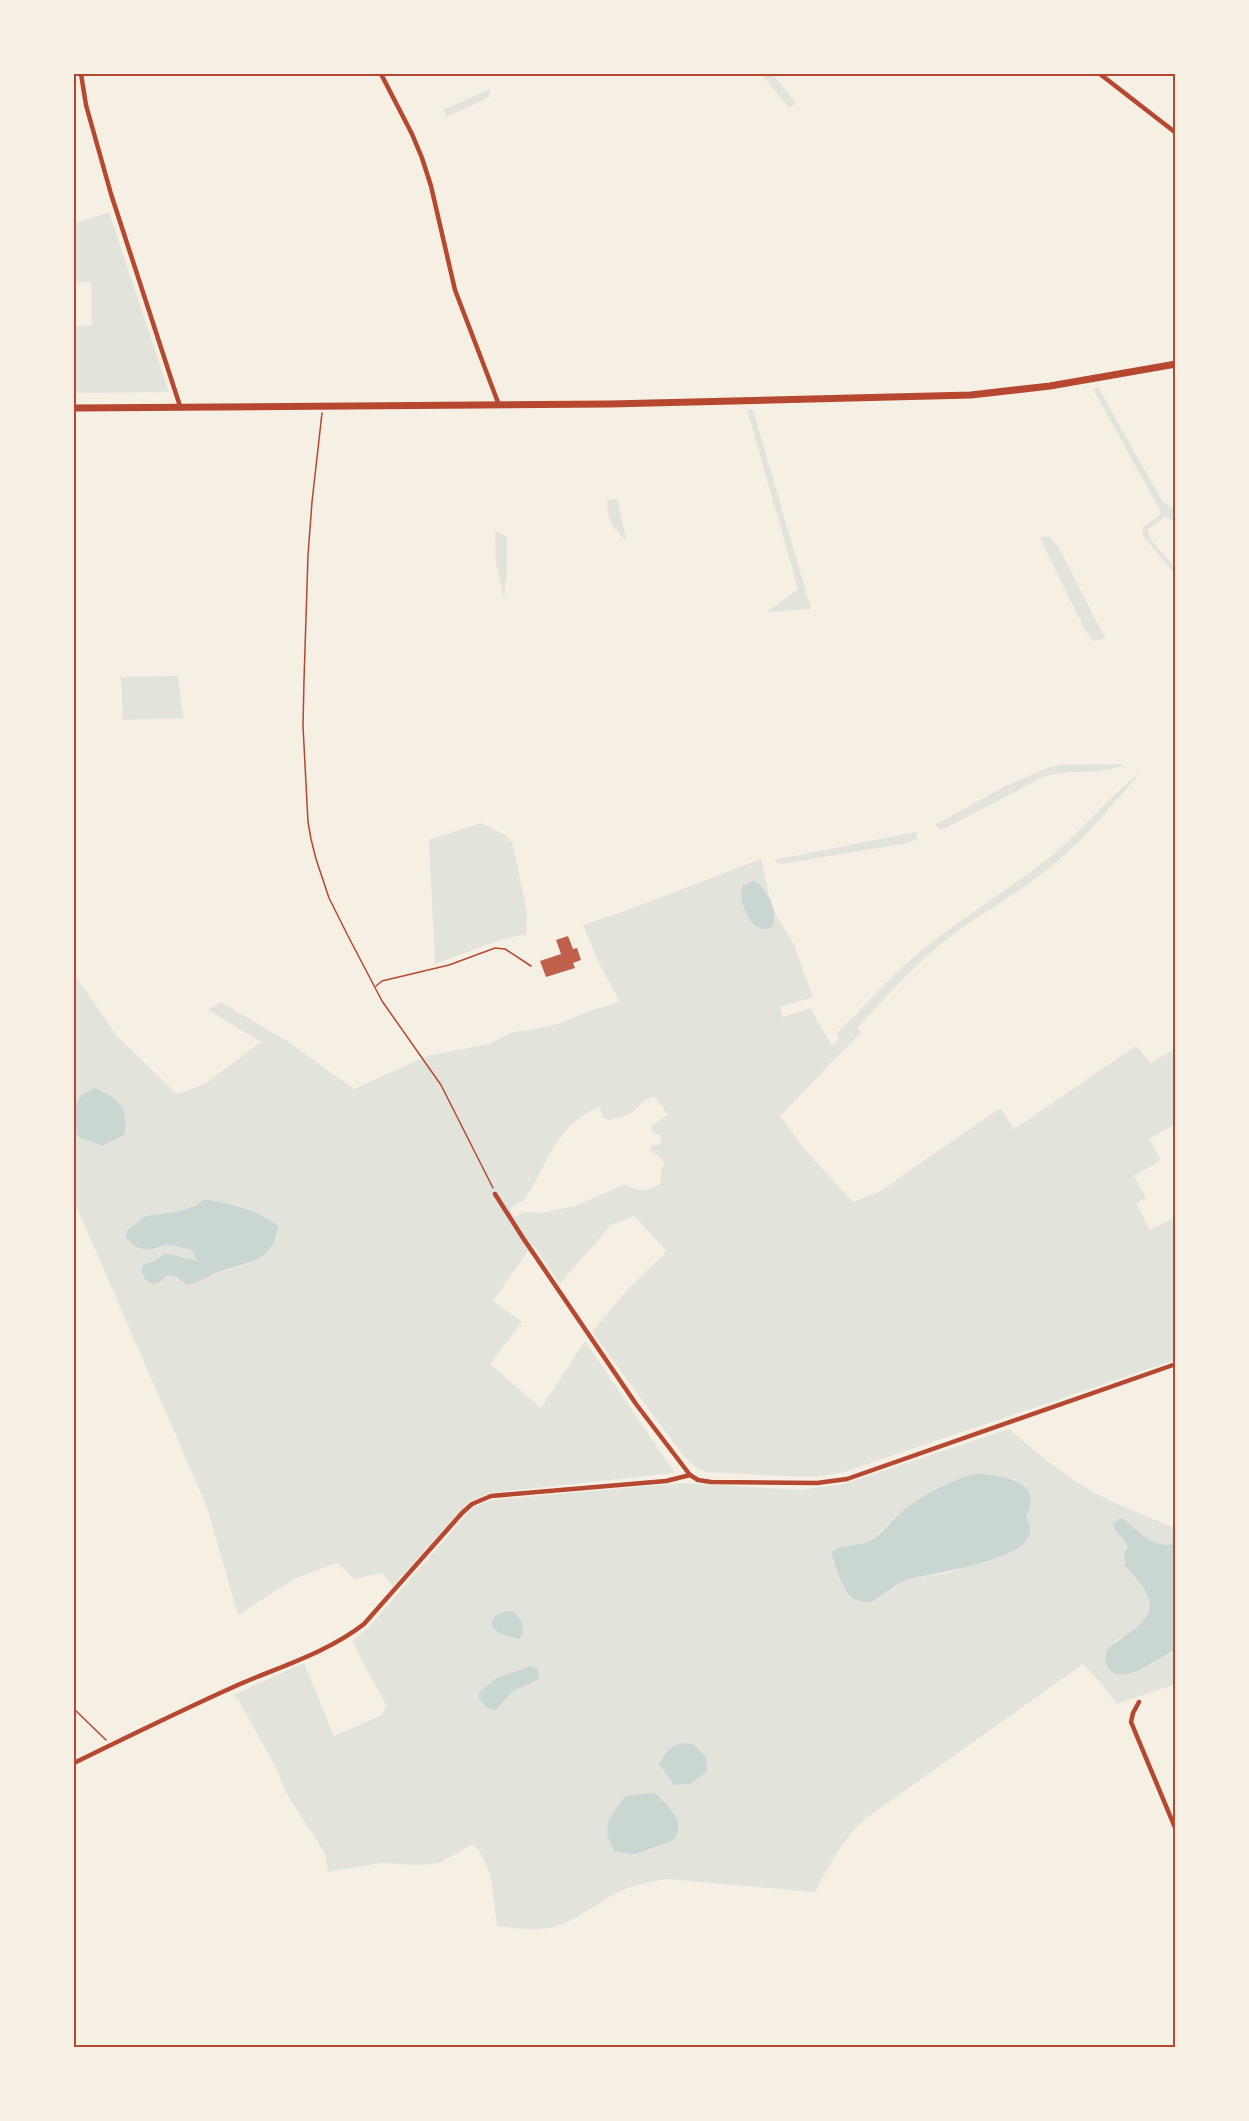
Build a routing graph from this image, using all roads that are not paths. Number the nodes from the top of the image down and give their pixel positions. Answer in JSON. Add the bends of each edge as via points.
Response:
{"nodes":[{"id":1,"x":81,"y":74,"type":"edge"},
{"id":2,"x":381,"y":74,"type":"edge"},
{"id":3,"x":1100,"y":74,"type":"edge"},
{"id":4,"x":1176,"y":133,"type":"edge"},
{"id":5,"x":1176,"y":364,"type":"edge"},
{"id":6,"x":499,"y":405,"type":"junction"},
{"id":7,"x":180,"y":406,"type":"junction"},
{"id":8,"x":74,"y":408,"type":"edge"},
{"id":9,"x":495,"y":1194,"type":"road end"},
{"id":10,"x":1176,"y":1364,"type":"edge"},
{"id":11,"x":690,"y":1474,"type":"junction"},
{"id":12,"x":1139,"y":1702,"type":"dead end"},
{"id":13,"x":74,"y":1763,"type":"edge"},
{"id":14,"x":1176,"y":1830,"type":"edge"}],
"edges":[{"from":1,"to":7,"type":"street","via":[[111,194]]},
{"from":2,"to":6,"type":"street","via":[[422,158],[455,290]]},
{"from":3,"to":4,"type":"street"},
{"from":5,"to":6,"type":"main road","via":[[971,395]]},
{"from":6,"to":7,"type":"main road"},
{"from":7,"to":8,"type":"main road"},
{"from":9,"to":11,"type":"street","via":[[636,1404]]},
{"from":10,"to":11,"type":"street","via":[[847,1479],[817,1483],[711,1482]]},
{"from":11,"to":13,"type":"street","via":[[666,1482],[490,1496],[472,1504],[351,1634]]},
{"from":12,"to":14,"type":"street","via":[[1131,1722]]}]}
